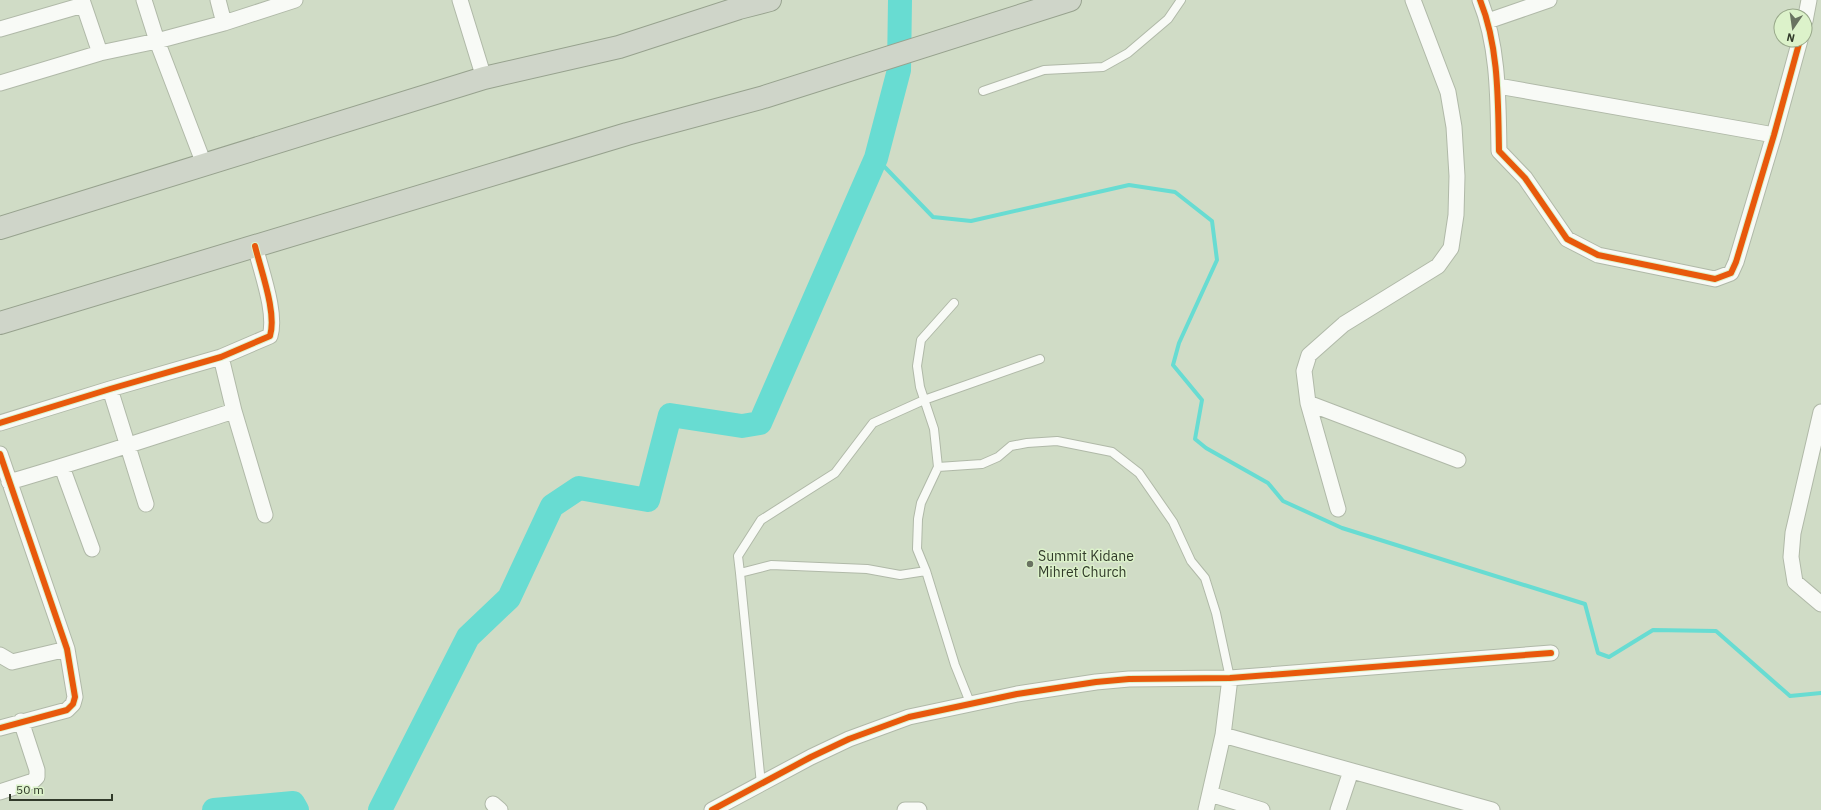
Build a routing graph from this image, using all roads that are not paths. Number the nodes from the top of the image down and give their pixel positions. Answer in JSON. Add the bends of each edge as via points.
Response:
{"nodes":[{"id":1,"x":144,"y":0,"type":"edge"},
{"id":2,"x":218,"y":0,"type":"edge"},
{"id":3,"x":296,"y":0,"type":"edge"},
{"id":4,"x":460,"y":0,"type":"edge"},
{"id":5,"x":770,"y":0,"type":"edge"},
{"id":6,"x":1070,"y":0,"type":"edge"},
{"id":7,"x":1181,"y":0,"type":"edge"},
{"id":8,"x":1413,"y":0,"type":"edge"},
{"id":9,"x":1480,"y":0,"type":"edge"},
{"id":10,"x":1549,"y":0,"type":"edge"},
{"id":11,"x":83,"y":2,"type":"edge"},
{"id":12,"x":738,"y":4,"type":"edge"},
{"id":13,"x":1488,"y":20,"type":"junction"},
{"id":14,"x":224,"y":23,"type":"junction"},
{"id":15,"x":0,"y":29,"type":"edge"},
{"id":16,"x":157,"y":41,"type":"junction"},
{"id":17,"x":1798,"y":48,"type":"edge"},
{"id":18,"x":100,"y":53,"type":"junction"},
{"id":19,"x":484,"y":78,"type":"junction"},
{"id":20,"x":0,"y":83,"type":"edge"},
{"id":21,"x":1498,"y":86,"type":"junction"},
{"id":22,"x":983,"y":91,"type":"dead end"},
{"id":23,"x":1774,"y":135,"type":"junction"},
{"id":24,"x":204,"y":164,"type":"junction"},
{"id":25,"x":0,"y":228,"type":"edge"},
{"id":26,"x":255,"y":246,"type":"junction"},
{"id":27,"x":954,"y":303,"type":"dead end"},
{"id":28,"x":0,"y":323,"type":"edge"},
{"id":29,"x":221,"y":357,"type":"junction"},
{"id":30,"x":1040,"y":359,"type":"dead end"},
{"id":31,"x":110,"y":388,"type":"junction"},
{"id":32,"x":924,"y":400,"type":"junction"},
{"id":33,"x":1308,"y":403,"type":"junction"},
{"id":34,"x":234,"y":411,"type":"junction"},
{"id":35,"x":1821,"y":412,"type":"edge"},
{"id":36,"x":0,"y":422,"type":"edge"},
{"id":37,"x":128,"y":444,"type":"junction"},
{"id":38,"x":0,"y":454,"type":"edge"},
{"id":39,"x":1458,"y":460,"type":"dead end"},
{"id":40,"x":62,"y":467,"type":"junction"},
{"id":41,"x":938,"y":467,"type":"junction"},
{"id":42,"x":9,"y":482,"type":"junction"},
{"id":43,"x":146,"y":504,"type":"dead end"},
{"id":44,"x":1338,"y":508,"type":"dead end"},
{"id":45,"x":265,"y":515,"type":"dead end"},
{"id":46,"x":92,"y":549,"type":"dead end"},
{"id":47,"x":926,"y":571,"type":"junction"},
{"id":48,"x":740,"y":573,"type":"junction"},
{"id":49,"x":1821,"y":604,"type":"edge"},
{"id":50,"x":67,"y":649,"type":"junction"},
{"id":51,"x":1552,"y":653,"type":"dead end"},
{"id":52,"x":0,"y":655,"type":"edge"},
{"id":53,"x":1230,"y":678,"type":"junction"},
{"id":54,"x":971,"y":705,"type":"junction"},
{"id":55,"x":21,"y":721,"type":"junction"},
{"id":56,"x":0,"y":728,"type":"edge"},
{"id":57,"x":1223,"y":735,"type":"junction"},
{"id":58,"x":1351,"y":771,"type":"junction"},
{"id":59,"x":761,"y":784,"type":"junction"},
{"id":60,"x":0,"y":792,"type":"edge"},
{"id":61,"x":1210,"y":794,"type":"junction"},
{"id":62,"x":1461,"y":806,"type":"edge"},
{"id":63,"x":712,"y":810,"type":"edge"},
{"id":64,"x":906,"y":810,"type":"edge"},
{"id":65,"x":919,"y":810,"type":"edge"},
{"id":66,"x":1206,"y":810,"type":"edge"},
{"id":67,"x":1262,"y":810,"type":"edge"},
{"id":68,"x":1338,"y":810,"type":"edge"},
{"id":69,"x":1492,"y":810,"type":"edge"}],
"edges":[{"from":1,"to":16,"type":"street"},
{"from":2,"to":14,"type":"street"},
{"from":3,"to":14,"type":"street"},
{"from":4,"to":19,"type":"street"},
{"from":5,"to":12,"type":"highway"},
{"from":6,"to":26,"type":"highway","via":[[764,97],[627,134]]},
{"from":7,"to":22,"type":"lane","via":[[1168,20],[1128,53],[1103,68],[1044,70]]},
{"from":8,"to":33,"type":"street","via":[[1448,92],[1454,127],[1457,176],[1456,214],[1451,248],[1438,266],[1344,324],[1309,355],[1304,371]]},
{"from":9,"to":13,"type":"street"},
{"from":10,"to":13,"type":"street"},
{"from":11,"to":15,"type":"street"},
{"from":11,"to":18,"type":"street"},
{"from":12,"to":19,"type":"highway","via":[[619,47]]},
{"from":13,"to":21,"type":"street"},
{"from":14,"to":16,"type":"street"},
{"from":16,"to":18,"type":"street"},
{"from":16,"to":24,"type":"street"},
{"from":17,"to":23,"type":"street"},
{"from":18,"to":20,"type":"street"},
{"from":19,"to":24,"type":"highway"},
{"from":21,"to":23,"type":"street"},
{"from":21,"to":23,"type":"street","via":[[1499,151],[1525,178],[1567,238],[1598,255],[1715,279],[1731,273],[1736,262]]},
{"from":24,"to":25,"type":"highway"},
{"from":26,"to":28,"type":"highway"},
{"from":26,"to":29,"type":"street","via":[[272,314],[273,326],[270,336]]},
{"from":27,"to":32,"type":"lane","via":[[921,340],[917,366]]},
{"from":29,"to":31,"type":"street"},
{"from":29,"to":34,"type":"street"},
{"from":30,"to":32,"type":"lane"},
{"from":31,"to":36,"type":"street"},
{"from":31,"to":37,"type":"street"},
{"from":32,"to":41,"type":"lane","via":[[934,429]]},
{"from":32,"to":48,"type":"lane","via":[[873,422],[835,473],[761,520],[738,556]]},
{"from":33,"to":39,"type":"street"},
{"from":33,"to":44,"type":"street"},
{"from":34,"to":37,"type":"street"},
{"from":34,"to":45,"type":"street"},
{"from":35,"to":49,"type":"street","via":[[1793,534],[1791,557],[1795,582]]},
{"from":37,"to":40,"type":"street"},
{"from":37,"to":43,"type":"street"},
{"from":38,"to":42,"type":"street"},
{"from":40,"to":42,"type":"street"},
{"from":40,"to":46,"type":"street"},
{"from":41,"to":47,"type":"lane","via":[[921,503],[918,519],[917,549]]},
{"from":41,"to":53,"type":"lane","via":[[982,464],[998,457],[1011,446],[1057,441],[1112,452],[1139,473],[1173,522],[1191,561],[1205,578],[1216,613]]},
{"from":42,"to":50,"type":"street"},
{"from":47,"to":48,"type":"lane","via":[[900,575],[867,570],[771,565]]},
{"from":47,"to":54,"type":"lane","via":[[955,665]]},
{"from":48,"to":59,"type":"lane"},
{"from":50,"to":52,"type":"street","via":[[12,662]]},
{"from":50,"to":55,"type":"street","via":[[75,697],[73,704],[67,710]]},
{"from":51,"to":53,"type":"street"},
{"from":53,"to":54,"type":"street","via":[[1096,682],[1036,690]]},
{"from":53,"to":57,"type":"street"},
{"from":54,"to":59,"type":"street","via":[[909,717],[849,739]]},
{"from":55,"to":56,"type":"street"},
{"from":55,"to":60,"type":"street","via":[[37,777],[33,782]]},
{"from":57,"to":58,"type":"street"},
{"from":57,"to":61,"type":"street"},
{"from":58,"to":62,"type":"street"},
{"from":58,"to":68,"type":"street"},
{"from":59,"to":63,"type":"street"},
{"from":61,"to":66,"type":"street"},
{"from":61,"to":67,"type":"street"},
{"from":62,"to":69,"type":"street"},
{"from":64,"to":65,"type":"street"}]}
